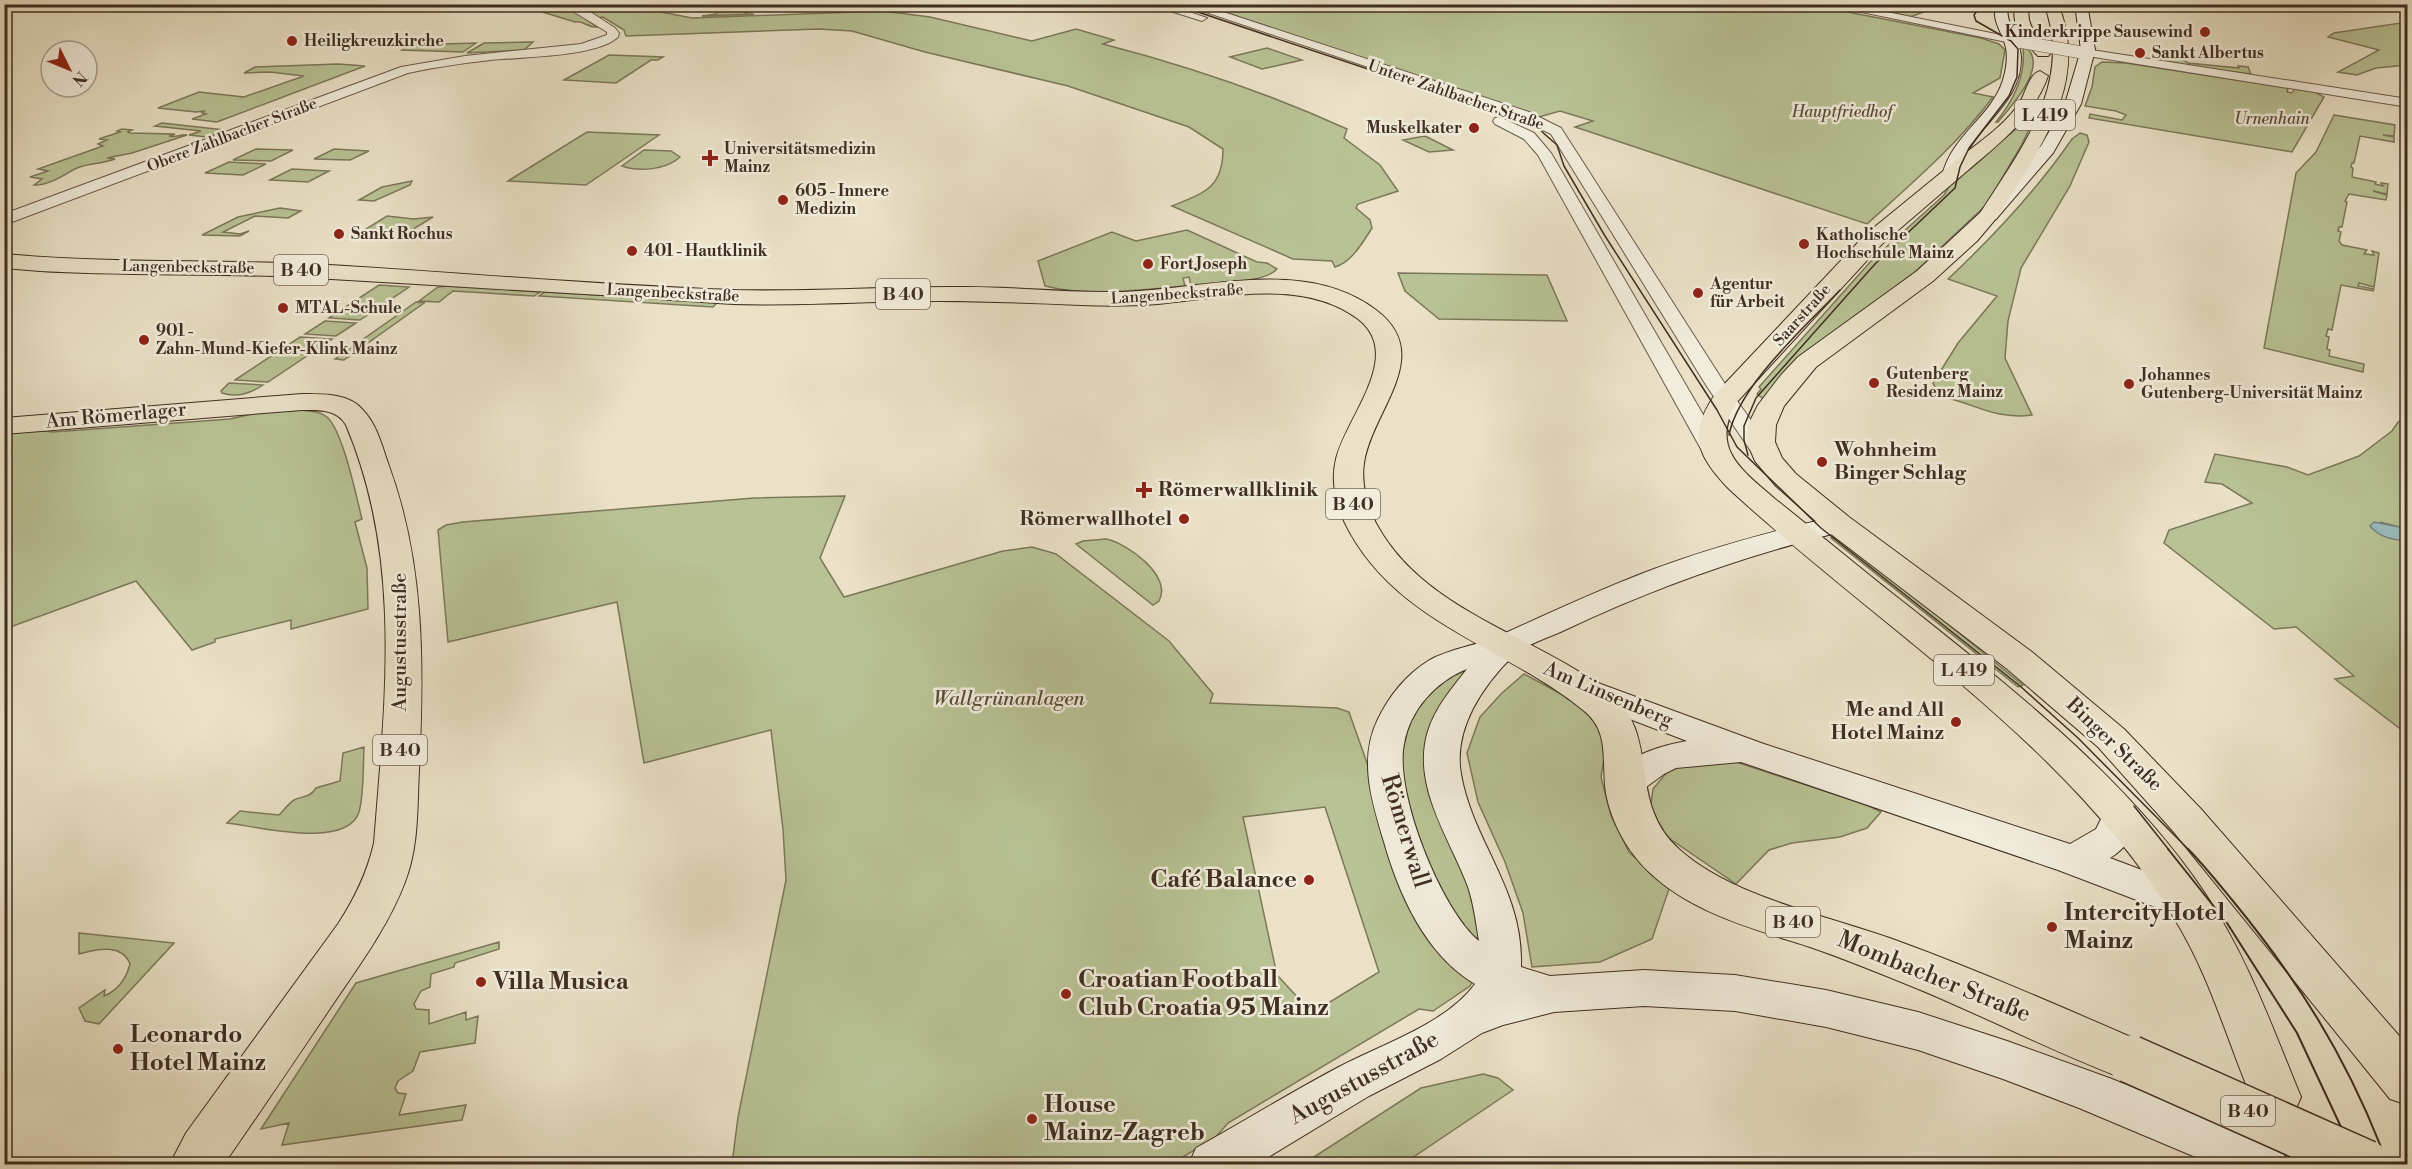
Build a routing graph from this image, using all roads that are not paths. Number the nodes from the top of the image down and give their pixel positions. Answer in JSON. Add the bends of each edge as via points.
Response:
{"nodes":[{"id":1,"x":573,"y":4,"type":"edge"},
{"id":2,"x":1153,"y":4,"type":"edge"},
{"id":3,"x":1187,"y":4,"type":"edge"},
{"id":4,"x":1828,"y":4,"type":"edge"},
{"id":5,"x":2002,"y":4,"type":"edge"},
{"id":6,"x":2064,"y":4,"type":"edge"},
{"id":7,"x":2081,"y":4,"type":"edge"},
{"id":8,"x":2037,"y":9,"type":"edge"},
{"id":9,"x":1979,"y":34,"type":"junction"},
{"id":10,"x":2012,"y":40,"type":"junction"},
{"id":11,"x":2083,"y":52,"type":"junction"},
{"id":12,"x":2043,"y":53,"type":"junction"},
{"id":13,"x":2142,"y":63,"type":"junction"},
{"id":14,"x":2408,"y":103,"type":"edge"},
{"id":15,"x":1955,"y":171,"type":"junction"},
{"id":16,"x":1989,"y":215,"type":"junction"},
{"id":17,"x":4,"y":220,"type":"edge"},
{"id":18,"x":4,"y":261,"type":"edge"},
{"id":19,"x":1341,"y":300,"type":"joint"},
{"id":20,"x":1725,"y":399,"type":"junction"},
{"id":21,"x":227,"y":407,"type":"joint"},
{"id":22,"x":4,"y":426,"type":"edge"},
{"id":23,"x":1712,"y":449,"type":"junction"},
{"id":24,"x":1769,"y":461,"type":"junction"},
{"id":25,"x":1838,"y":524,"type":"junction"},
{"id":26,"x":1798,"y":533,"type":"junction"},
{"id":27,"x":1503,"y":647,"type":"junction"},
{"id":28,"x":1571,"y":684,"type":"junction"},
{"id":29,"x":1749,"y":752,"type":"junction"},
{"id":30,"x":1625,"y":784,"type":"junction"},
{"id":31,"x":2120,"y":817,"type":"junction"},
{"id":32,"x":2072,"y":860,"type":"junction"},
{"id":33,"x":2189,"y":904,"type":"junction"},
{"id":34,"x":1500,"y":976,"type":"junction"},
{"id":35,"x":1551,"y":995,"type":"junction"},
{"id":36,"x":1474,"y":1017,"type":"junction"},
{"id":37,"x":2408,"y":1083,"type":"edge"},
{"id":38,"x":2276,"y":1097,"type":"dead end"},
{"id":39,"x":196,"y":1164,"type":"edge"},
{"id":40,"x":1212,"y":1164,"type":"edge"},
{"id":41,"x":2264,"y":1164,"type":"edge"},
{"id":42,"x":2366,"y":1164,"type":"edge"}],
"edges":[{"from":1,"to":17,"type":"street","name":"Obere Zahlbacher Straße","via":[[611,30],[612,37],[578,47],[405,70]]},
{"from":2,"to":23,"type":"street","name":"Untere Zahlbacher Straße","via":[[1491,118],[1534,140]]},
{"from":3,"to":20,"type":"street","name":"Untere Zahlbacher Straße","via":[[1524,115],[1556,131]]},
{"from":4,"to":9,"type":"street"},
{"from":5,"to":10,"type":"main road","name":"Saarstraße","via":[[2000,14]]},
{"from":6,"to":11,"type":"main road"},
{"from":7,"to":11,"type":"main road","name":"Saarstraße"},
{"from":8,"to":12,"type":"main road","name":"Saarstraße","number":"L 419"},
{"from":8,"to":12,"type":"main road","via":[[2020,11],[2031,40]]},
{"from":8,"to":16,"type":"main road","name":"Saarstraße","number":"L 419","via":[[2056,14],[2061,74],[2055,94]]},
{"from":9,"to":10,"type":"street"},
{"from":9,"to":10,"type":"street"},
{"from":10,"to":11,"type":"street","bridge":true},
{"from":10,"to":15,"type":"main road","name":"Saarstraße","via":[[2013,68],[2006,89],[1988,118],[1957,153]]},
{"from":11,"to":13,"type":"street"},
{"from":11,"to":13,"type":"street"},
{"from":11,"to":16,"type":"main road","name":"Saarstraße","via":[[2075,101],[2060,132],[2040,161]]},
{"from":12,"to":15,"type":"main road","name":"Saarstraße","number":"L 419","via":[[2038,83],[2028,105]]},
{"from":13,"to":14,"type":"street"},
{"from":15,"to":20,"type":"main road","name":"Saarstraße","number":"L 419","via":[[1858,255]]},
{"from":16,"to":24,"type":"main road","name":"Saarstraße","number":"L 419","via":[[1925,276],[1796,374],[1771,405],[1762,425],[1761,442]]},
{"from":18,"to":19,"type":"main road","name":"Langenbeckstraße","number":"B 40","via":[[77,266],[220,266],[748,297],[959,294],[1143,299],[1258,288],[1307,290]]},
{"from":19,"to":27,"type":"main road","name":"Am Linsenberg","number":"B 40","via":[[1380,325],[1391,357],[1388,373],[1358,432],[1350,461],[1349,487],[1357,515],[1374,545],[1416,590],[1455,620]]},
{"from":20,"to":23,"type":"main road","name":"Saarstraße","number":"L 419","via":[[1711,425]]},
{"from":20,"to":24,"type":"street","name":"Untere Zahlbacher Straße"},
{"from":21,"to":22,"type":"main road","name":"Am Römerlager","number":"B 40"},
{"from":21,"to":39,"type":"main road","name":"Augustusstraße","number":"B 40","via":[[325,402],[340,405],[358,423],[382,480],[400,567],[404,628],[399,756],[395,843],[389,873],[375,902]]},
{"from":23,"to":26,"type":"main road","number":"L 419","via":[[1730,472]]},
{"from":24,"to":25,"type":"main road","name":"Binger Straße","number":"L 419"},
{"from":25,"to":26,"type":"main road","name":"Römerwall"},
{"from":25,"to":37,"type":"main road","name":"Binger Straße","number":"L 419","via":[[2019,660],[2111,738],[2187,820]]},
{"from":26,"to":27,"type":"main road","name":"Römerwall","via":[[1629,589]]},
{"from":26,"to":31,"type":"main road","number":"L 419","via":[[2012,708],[2060,752]]},
{"from":27,"to":28,"type":"main road","name":"Am Linsenberg","number":"B 40"},
{"from":27,"to":34,"type":"main road","name":"Römerwall","via":[[1452,714],[1444,732],[1442,755],[1451,804],[1497,920]]},
{"from":27,"to":34,"type":"main road","name":"Römerwall","via":[[1465,657],[1431,675],[1391,726],[1383,759],[1407,852],[1424,896],[1455,944],[1482,967]]},
{"from":28,"to":29,"type":"main road","name":"Am Linsenberg"},
{"from":28,"to":30,"type":"main road","name":"Mombacher Straße","number":"B 40","via":[[1600,704],[1619,728]]},
{"from":29,"to":30,"type":"main road","via":[[1670,756],[1649,765]]},
{"from":29,"to":32,"type":"main road","name":"Am Linsenberg"},
{"from":30,"to":42,"type":"main road","name":"Mombacher Straße","number":"B 40","bridge":true,"via":[[1630,808],[1644,838],[1672,869],[1690,882],[1725,899],[1947,980]]},
{"from":31,"to":32,"type":"main road","via":[[2119,829],[2106,843]]},
{"from":31,"to":33,"type":"main road","number":"L 419"},
{"from":32,"to":33,"type":"main road","name":"Am Linsenberg"},
{"from":33,"to":38,"type":"main road","number":"L 419","via":[[2231,982]]},
{"from":34,"to":35,"type":"main road","name":"Römerwall"},
{"from":34,"to":36,"type":"main road","name":"Augustusstraße","via":[[1489,999]]},
{"from":35,"to":36,"type":"main road"},
{"from":35,"to":41,"type":"main road","via":[[1665,988],[1730,992],[1876,1020],[2004,1057]]},
{"from":36,"to":40,"type":"main road","name":"Augustusstraße"}]}
